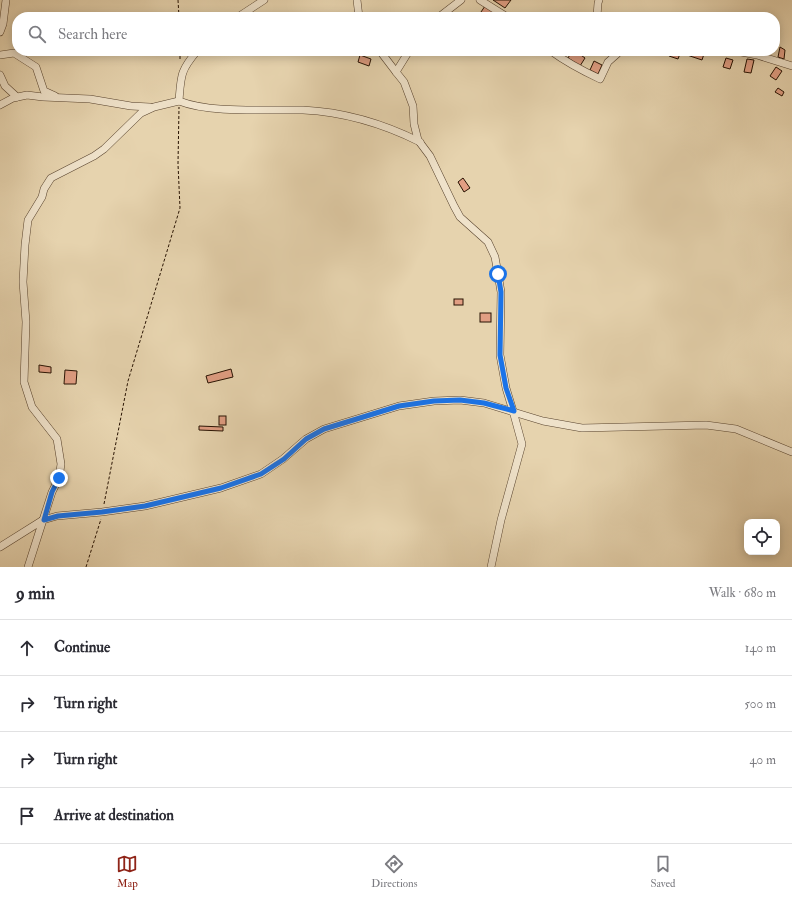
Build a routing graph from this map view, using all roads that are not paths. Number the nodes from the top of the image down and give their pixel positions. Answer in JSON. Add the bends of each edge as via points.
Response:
{"nodes":[{"id":1,"x":6,"y":0,"type":"edge"},
{"id":2,"x":264,"y":0,"type":"edge"},
{"id":3,"x":357,"y":0,"type":"edge"},
{"id":4,"x":461,"y":0,"type":"edge"},
{"id":5,"x":480,"y":0,"type":"edge"},
{"id":6,"x":599,"y":0,"type":"edge"},
{"id":7,"x":246,"y":12,"type":"edge"},
{"id":8,"x":359,"y":12,"type":"edge"},
{"id":9,"x":445,"y":12,"type":"edge"},
{"id":10,"x":499,"y":12,"type":"edge"},
{"id":11,"x":598,"y":12,"type":"edge"},
{"id":12,"x":0,"y":32,"type":"edge"},
{"id":13,"x":12,"y":53,"type":"edge"},
{"id":14,"x":0,"y":55,"type":"edge"},
{"id":15,"x":19,"y":56,"type":"edge"},
{"id":16,"x":193,"y":56,"type":"edge"},
{"id":17,"x":384,"y":56,"type":"edge"},
{"id":18,"x":406,"y":56,"type":"edge"},
{"id":19,"x":558,"y":56,"type":"edge"},
{"id":20,"x":615,"y":56,"type":"edge"},
{"id":21,"x":760,"y":56,"type":"edge"},
{"id":22,"x":792,"y":66,"type":"edge"},
{"id":23,"x":396,"y":72,"type":"junction"},
{"id":24,"x":0,"y":75,"type":"edge"},
{"id":25,"x":17,"y":97,"type":"junction"},
{"id":26,"x":56,"y":97,"type":"junction"},
{"id":27,"x":179,"y":101,"type":"junction"},
{"id":28,"x":0,"y":106,"type":"edge"},
{"id":29,"x":154,"y":107,"type":"junction"},
{"id":30,"x":420,"y":142,"type":"junction"},
{"id":31,"x":514,"y":411,"type":"junction"},
{"id":32,"x":792,"y":452,"type":"edge"},
{"id":33,"x":44,"y":520,"type":"junction"},
{"id":34,"x":0,"y":547,"type":"edge"},
{"id":35,"x":28,"y":567,"type":"edge"},
{"id":36,"x":491,"y":567,"type":"edge"}],
"edges":[{"from":1,"to":12,"type":"street"},
{"from":2,"to":7,"type":"street"},
{"from":3,"to":8,"type":"street"},
{"from":4,"to":9,"type":"street"},
{"from":5,"to":10,"type":"street"},
{"from":6,"to":11,"type":"street"},
{"from":13,"to":14,"type":"street"},
{"from":15,"to":26,"type":"street","via":[[36,67],[44,91]]},
{"from":16,"to":27,"type":"street","via":[[181,77]]},
{"from":17,"to":23,"type":"street"},
{"from":18,"to":23,"type":"street"},
{"from":19,"to":20,"type":"street","via":[[600,79],[608,62]]},
{"from":21,"to":22,"type":"street"},
{"from":23,"to":30,"type":"street","via":[[404,82],[413,106],[414,124]]},
{"from":24,"to":25,"type":"street","via":[[5,86]]},
{"from":25,"to":26,"type":"street"},
{"from":25,"to":28,"type":"street"},
{"from":26,"to":29,"type":"street"},
{"from":27,"to":29,"type":"street"},
{"from":27,"to":30,"type":"street","via":[[191,106],[226,109],[304,110],[346,115],[403,133]]},
{"from":29,"to":33,"type":"street","via":[[141,113],[94,156],[51,178],[28,220],[23,282],[26,322],[24,382],[32,407],[58,440],[61,464],[59,478]]},
{"from":30,"to":31,"type":"street","via":[[430,156],[460,217],[488,242],[495,257],[501,292],[500,355],[506,388]]},
{"from":31,"to":32,"type":"street","via":[[543,421],[582,428],[706,424],[736,429]]},
{"from":31,"to":33,"type":"street","via":[[460,400],[399,406],[324,429],[306,439],[284,459],[261,474],[221,488],[145,506],[58,516]]},
{"from":31,"to":36,"type":"street","via":[[522,444]]},
{"from":33,"to":34,"type":"street"},
{"from":33,"to":35,"type":"street"}]}
